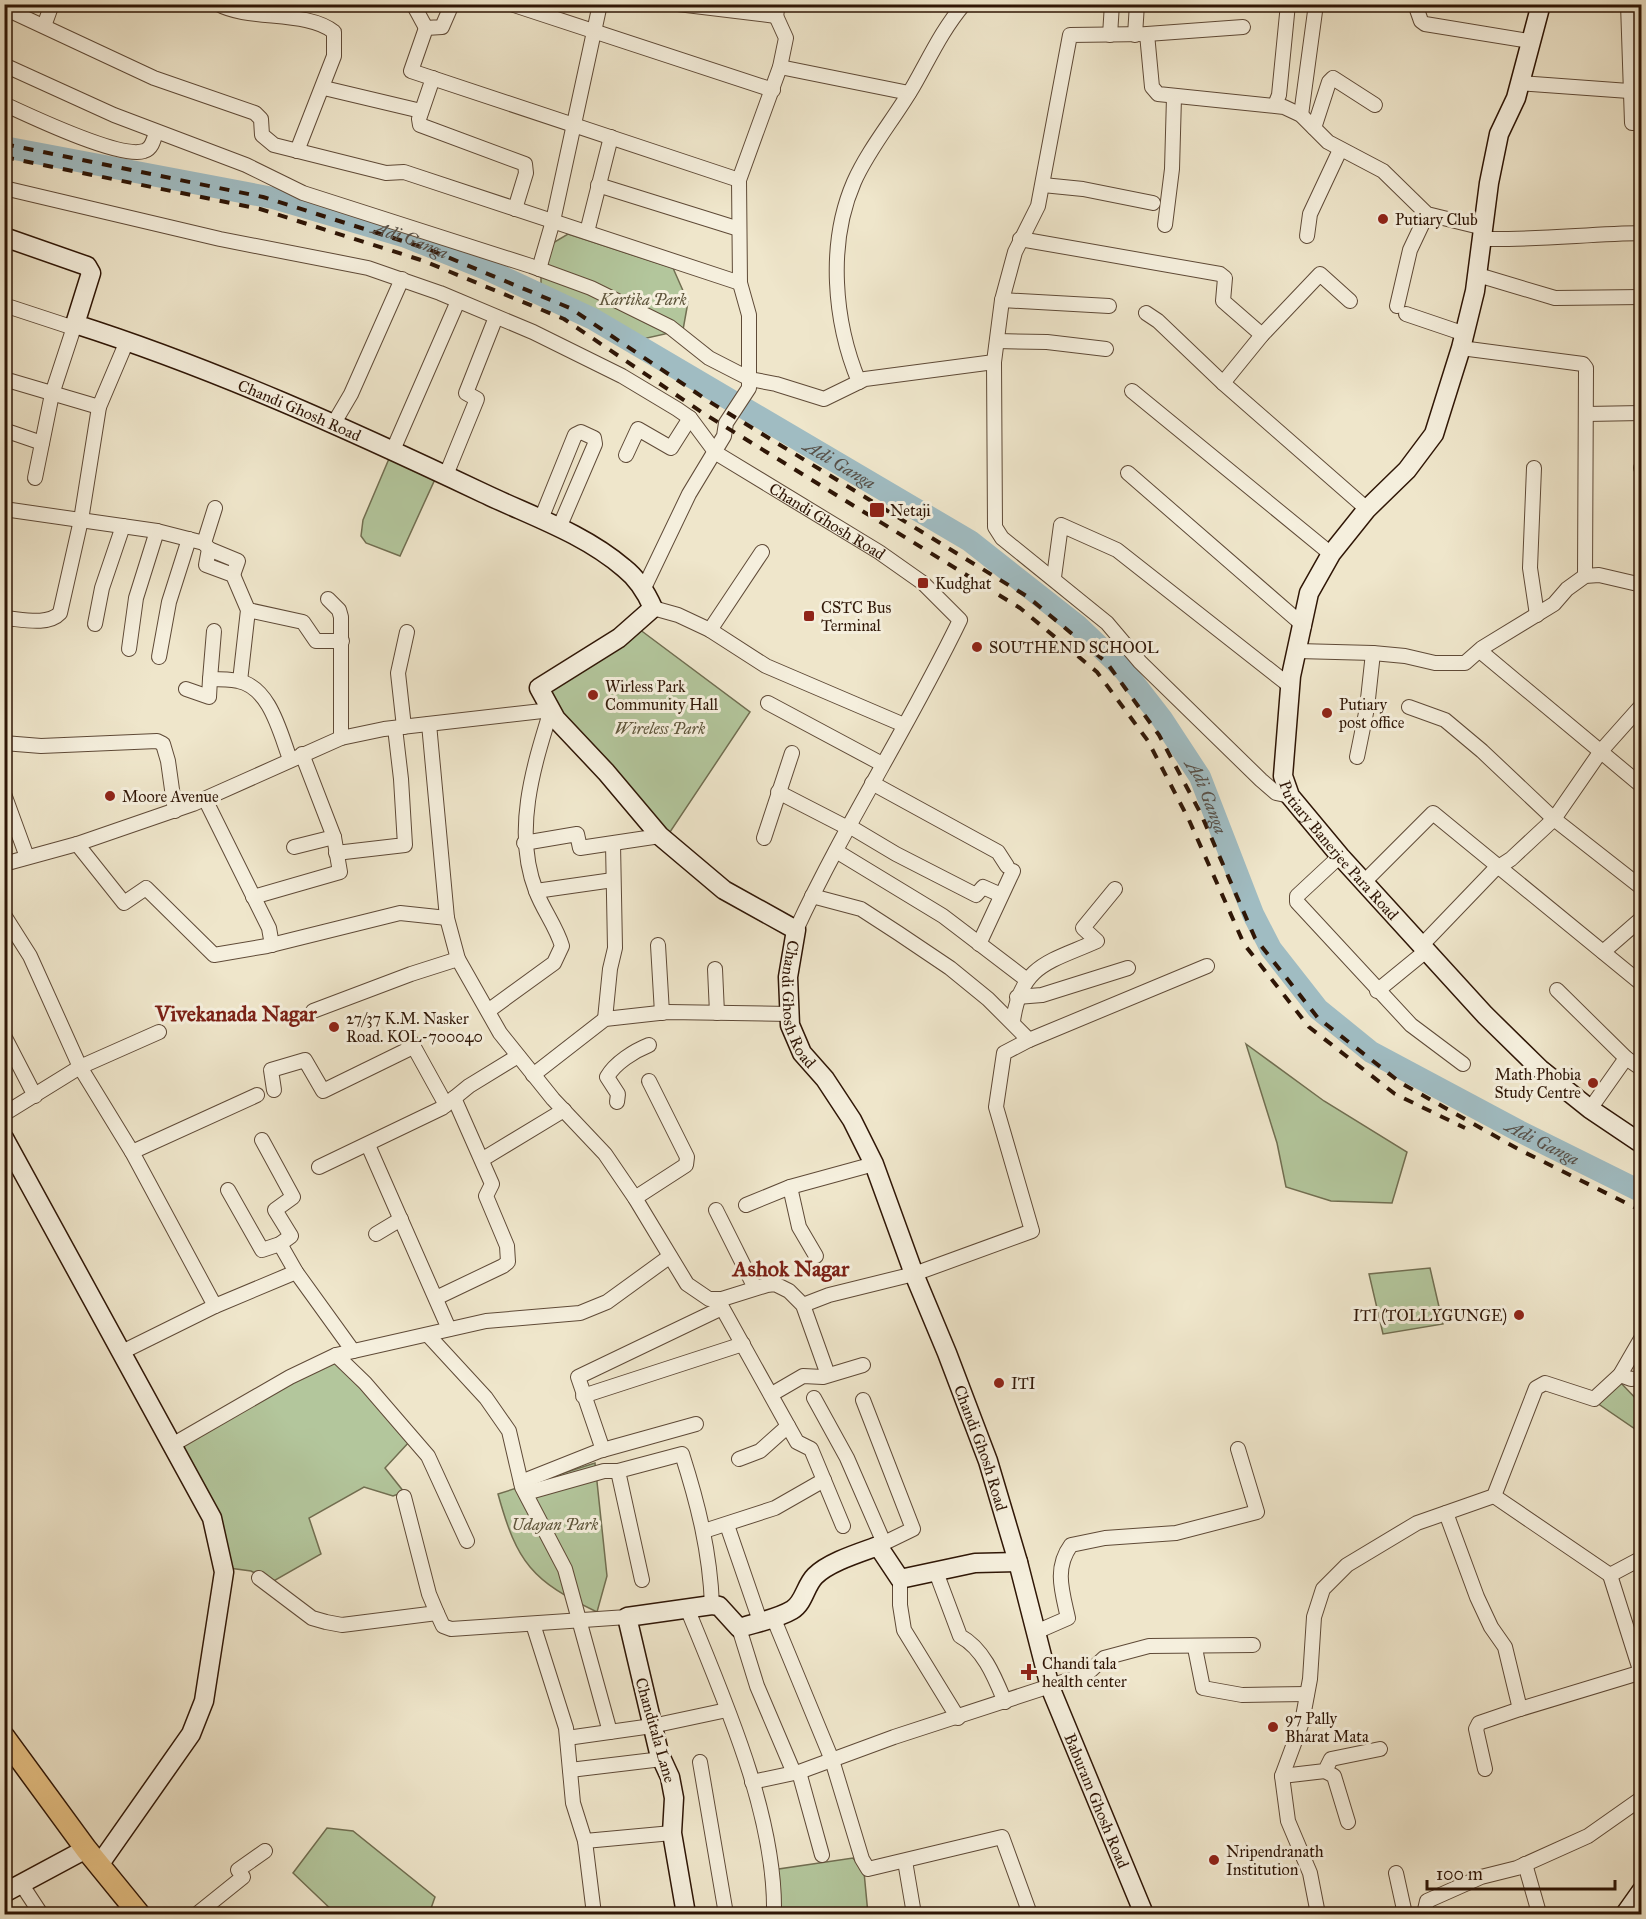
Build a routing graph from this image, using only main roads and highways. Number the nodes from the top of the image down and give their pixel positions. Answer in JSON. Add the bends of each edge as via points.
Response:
{"nodes":[{"id":1,"x":5,"y":1739,"type":"edge"},
{"id":2,"x":139,"y":1914,"type":"edge"}],
"edges":[{"from":1,"to":2,"type":"main road"}]}
